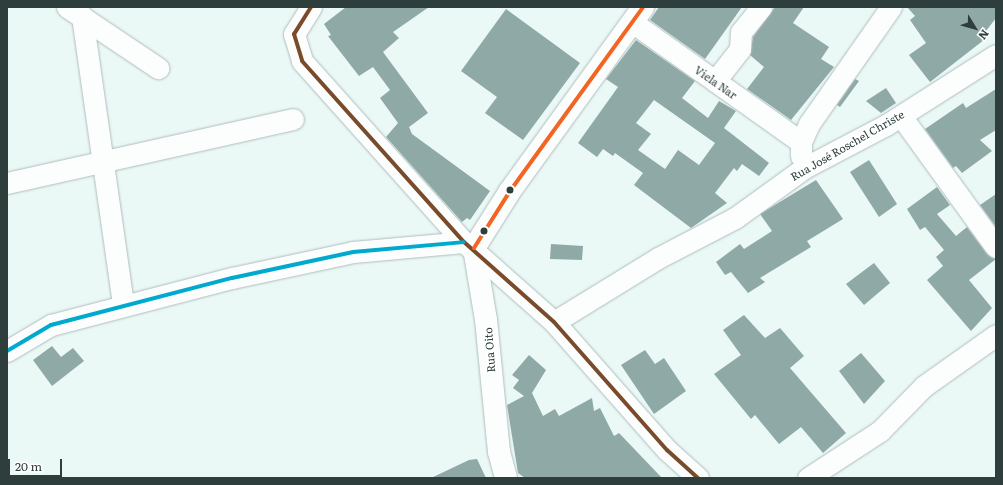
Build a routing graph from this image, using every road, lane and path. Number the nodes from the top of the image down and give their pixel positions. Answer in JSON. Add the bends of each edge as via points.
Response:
{"nodes":[{"id":1,"x":311,"y":7,"type":"edge"},
{"id":2,"x":761,"y":7,"type":"edge"},
{"id":3,"x":891,"y":7,"type":"edge"},
{"id":4,"x":75,"y":12,"type":"edge"},
{"id":5,"x":638,"y":14,"type":"edge"},
{"id":6,"x":996,"y":55,"type":"edge"},
{"id":7,"x":158,"y":68,"type":"dead end"},
{"id":8,"x":716,"y":81,"type":"junction"},
{"id":9,"x":901,"y":116,"type":"junction"},
{"id":10,"x":293,"y":119,"type":"dead end"},
{"id":11,"x":801,"y":142,"type":"junction"},
{"id":12,"x":103,"y":162,"type":"junction"},
{"id":13,"x":804,"y":168,"type":"junction"},
{"id":14,"x":7,"y":183,"type":"edge"},
{"id":15,"x":469,"y":245,"type":"junction"},
{"id":16,"x":996,"y":247,"type":"edge"},
{"id":17,"x":124,"y":305,"type":"junction"},
{"id":18,"x":554,"y":322,"type":"junction"},
{"id":19,"x":996,"y":335,"type":"edge"},
{"id":20,"x":7,"y":351,"type":"edge"},
{"id":21,"x":506,"y":478,"type":"edge"},
{"id":22,"x":698,"y":478,"type":"edge"},
{"id":23,"x":808,"y":478,"type":"edge"}],
"edges":[{"from":1,"to":15,"type":"street","via":[[294,34],[302,62]]},
{"from":2,"to":8,"type":"street","via":[[742,32],[740,49]]},
{"from":3,"to":11,"type":"street","via":[[809,124]]},
{"from":4,"to":7,"type":"street"},
{"from":4,"to":12,"type":"street"},
{"from":5,"to":8,"type":"street","name":"Viela Nar"},
{"from":5,"to":15,"type":"main road"},
{"from":6,"to":9,"type":"street","name":"Rua José Roschel Christe"},
{"from":8,"to":11,"type":"street","name":"Viela Nar"},
{"from":9,"to":13,"type":"street","name":"Rua José Roschel Christe"},
{"from":9,"to":16,"type":"street"},
{"from":10,"to":12,"type":"street"},
{"from":11,"to":13,"type":"street"},
{"from":12,"to":14,"type":"street"},
{"from":12,"to":17,"type":"street"},
{"from":13,"to":18,"type":"street","name":"Rua José Roschel Christe","via":[[735,218],[658,258]]},
{"from":15,"to":17,"type":"street","via":[[353,252]]},
{"from":15,"to":18,"type":"street"},
{"from":15,"to":21,"type":"main road","name":"Rua Oito","via":[[486,320],[499,452]]},
{"from":17,"to":20,"type":"street","via":[[36,331]]},
{"from":18,"to":22,"type":"street","via":[[667,450]]},
{"from":19,"to":23,"type":"street","via":[[924,386],[880,431]]}]}
